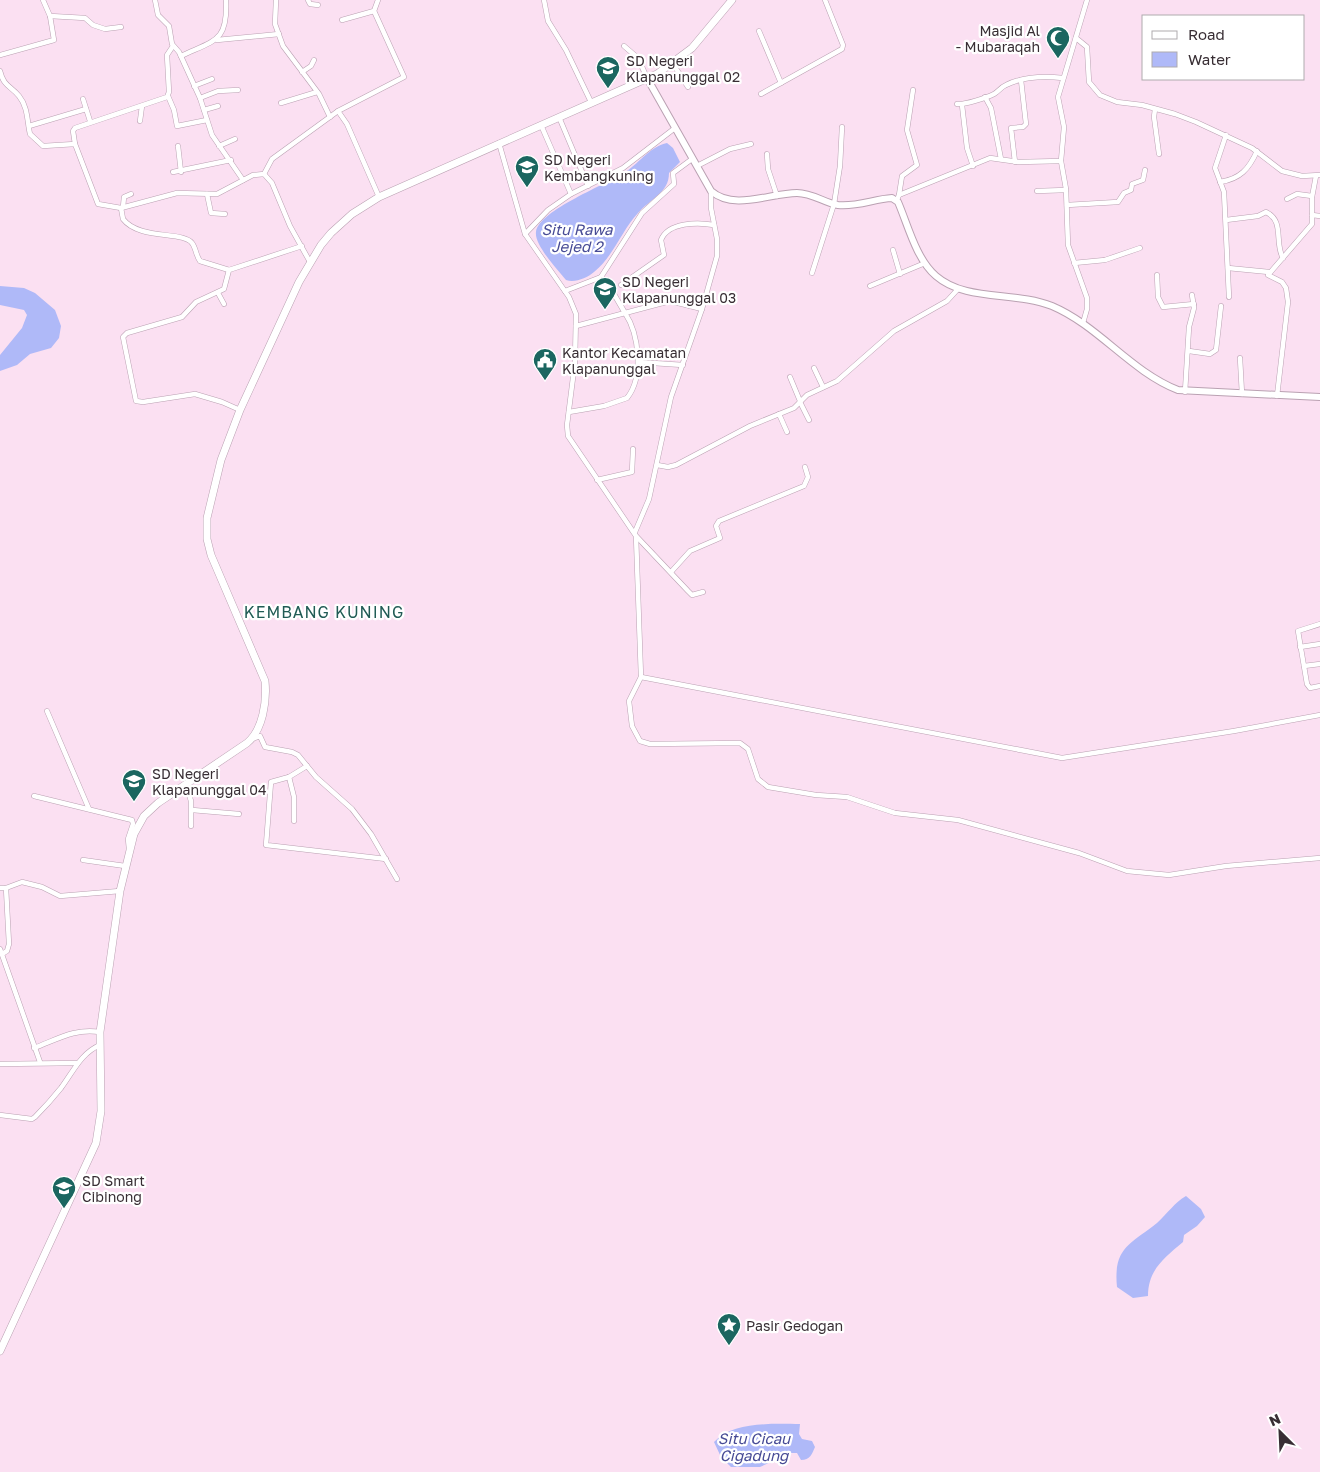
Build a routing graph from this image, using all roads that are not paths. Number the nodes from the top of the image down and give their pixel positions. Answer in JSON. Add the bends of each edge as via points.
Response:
{"nodes":[{"id":1,"x":43,"y":0,"type":"edge"},
{"id":2,"x":155,"y":0,"type":"edge"},
{"id":3,"x":226,"y":0,"type":"edge"},
{"id":4,"x":276,"y":0,"type":"edge"},
{"id":5,"x":308,"y":0,"type":"edge"},
{"id":6,"x":378,"y":0,"type":"edge"},
{"id":7,"x":544,"y":0,"type":"edge"},
{"id":8,"x":732,"y":0,"type":"edge"},
{"id":9,"x":825,"y":0,"type":"edge"},
{"id":10,"x":1087,"y":0,"type":"edge"},
{"id":11,"x":318,"y":5,"type":"dead end"},
{"id":12,"x":374,"y":10,"type":"junction"},
{"id":13,"x":50,"y":16,"type":"junction"},
{"id":14,"x":342,"y":20,"type":"dead end"},
{"id":15,"x":121,"y":27,"type":"dead end"},
{"id":16,"x":759,"y":31,"type":"dead end"},
{"id":17,"x":279,"y":34,"type":"junction"},
{"id":18,"x":1076,"y":38,"type":"junction"},
{"id":19,"x":217,"y":40,"type":"junction"},
{"id":20,"x":173,"y":46,"type":"junction"},
{"id":21,"x":624,"y":46,"type":"dead end"},
{"id":22,"x":0,"y":55,"type":"edge"},
{"id":23,"x":181,"y":56,"type":"junction"},
{"id":24,"x":314,"y":60,"type":"dead end"},
{"id":25,"x":673,"y":64,"type":"junction"},
{"id":26,"x":0,"y":71,"type":"edge"},
{"id":27,"x":302,"y":72,"type":"junction"},
{"id":28,"x":647,"y":78,"type":"junction"},
{"id":29,"x":1063,"y":78,"type":"junction"},
{"id":30,"x":212,"y":79,"type":"dead end"},
{"id":31,"x":1021,"y":80,"type":"junction"},
{"id":32,"x":781,"y":83,"type":"junction"},
{"id":33,"x":194,"y":86,"type":"junction"},
{"id":34,"x":688,"y":87,"type":"dead end"},
{"id":35,"x":238,"y":90,"type":"dead end"},
{"id":36,"x":913,"y":90,"type":"dead end"},
{"id":37,"x":318,"y":92,"type":"junction"},
{"id":38,"x":761,"y":94,"type":"dead end"},
{"id":39,"x":168,"y":96,"type":"junction"},
{"id":40,"x":985,"y":97,"type":"junction"},
{"id":41,"x":200,"y":98,"type":"junction"},
{"id":42,"x":83,"y":100,"type":"dead end"},
{"id":43,"x":281,"y":102,"type":"dead end"},
{"id":44,"x":591,"y":102,"type":"junction"},
{"id":45,"x":142,"y":106,"type":"junction"},
{"id":46,"x":218,"y":106,"type":"dead end"},
{"id":47,"x":86,"y":109,"type":"junction"},
{"id":48,"x":1155,"y":109,"type":"junction"},
{"id":49,"x":204,"y":110,"type":"junction"},
{"id":50,"x":338,"y":111,"type":"junction"},
{"id":51,"x":330,"y":117,"type":"junction"},
{"id":52,"x":559,"y":117,"type":"junction"},
{"id":53,"x":207,"y":120,"type":"junction"},
{"id":54,"x":140,"y":121,"type":"dead end"},
{"id":55,"x":90,"y":122,"type":"junction"},
{"id":56,"x":541,"y":125,"type":"junction"},
{"id":57,"x":29,"y":126,"type":"junction"},
{"id":58,"x":842,"y":127,"type":"dead end"},
{"id":59,"x":675,"y":128,"type":"junction"},
{"id":60,"x":1226,"y":136,"type":"junction"},
{"id":61,"x":235,"y":139,"type":"dead end"},
{"id":62,"x":499,"y":143,"type":"junction"},
{"id":63,"x":74,"y":144,"type":"junction"},
{"id":64,"x":751,"y":144,"type":"dead end"},
{"id":65,"x":178,"y":146,"type":"dead end"},
{"id":66,"x":219,"y":146,"type":"junction"},
{"id":67,"x":1257,"y":151,"type":"junction"},
{"id":68,"x":766,"y":154,"type":"dead end"},
{"id":69,"x":1159,"y":154,"type":"dead end"},
{"id":70,"x":692,"y":159,"type":"junction"},
{"id":71,"x":1001,"y":159,"type":"junction"},
{"id":72,"x":230,"y":160,"type":"junction"},
{"id":73,"x":1061,"y":161,"type":"junction"},
{"id":74,"x":1015,"y":162,"type":"junction"},
{"id":75,"x":696,"y":166,"type":"junction"},
{"id":76,"x":973,"y":166,"type":"junction"},
{"id":77,"x":1145,"y":170,"type":"dead end"},
{"id":78,"x":173,"y":172,"type":"dead end"},
{"id":79,"x":181,"y":172,"type":"junction"},
{"id":80,"x":264,"y":174,"type":"junction"},
{"id":81,"x":1318,"y":175,"type":"edge"},
{"id":82,"x":243,"y":180,"type":"junction"},
{"id":83,"x":1220,"y":182,"type":"junction"},
{"id":84,"x":588,"y":186,"type":"junction"},
{"id":85,"x":1066,"y":190,"type":"junction"},
{"id":86,"x":711,"y":191,"type":"junction"},
{"id":87,"x":1037,"y":192,"type":"dead end"},
{"id":88,"x":131,"y":194,"type":"dead end"},
{"id":89,"x":207,"y":194,"type":"junction"},
{"id":90,"x":571,"y":194,"type":"junction"},
{"id":91,"x":777,"y":196,"type":"junction"},
{"id":92,"x":1312,"y":196,"type":"junction"},
{"id":93,"x":379,"y":197,"type":"junction"},
{"id":94,"x":898,"y":198,"type":"junction"},
{"id":95,"x":1287,"y":199,"type":"dead end"},
{"id":96,"x":834,"y":204,"type":"junction"},
{"id":97,"x":1067,"y":205,"type":"junction"},
{"id":98,"x":122,"y":208,"type":"junction"},
{"id":99,"x":225,"y":214,"type":"dead end"},
{"id":100,"x":1312,"y":216,"type":"junction"},
{"id":101,"x":1320,"y":216,"type":"edge"},
{"id":102,"x":1226,"y":220,"type":"junction"},
{"id":103,"x":714,"y":225,"type":"junction"},
{"id":104,"x":525,"y":234,"type":"junction"},
{"id":105,"x":302,"y":246,"type":"junction"},
{"id":106,"x":1140,"y":248,"type":"dead end"},
{"id":107,"x":894,"y":250,"type":"dead end"},
{"id":108,"x":1283,"y":258,"type":"junction"},
{"id":109,"x":310,"y":262,"type":"junction"},
{"id":110,"x":925,"y":263,"type":"junction"},
{"id":111,"x":1074,"y":263,"type":"junction"},
{"id":112,"x":1228,"y":268,"type":"junction"},
{"id":113,"x":229,"y":270,"type":"junction"},
{"id":114,"x":1269,"y":272,"type":"junction"},
{"id":115,"x":812,"y":273,"type":"dead end"},
{"id":116,"x":900,"y":274,"type":"junction"},
{"id":117,"x":1157,"y":275,"type":"dead end"},
{"id":118,"x":600,"y":277,"type":"junction"},
{"id":119,"x":621,"y":285,"type":"dead end"},
{"id":120,"x":870,"y":286,"type":"dead end"},
{"id":121,"x":958,"y":289,"type":"junction"},
{"id":122,"x":566,"y":291,"type":"junction"},
{"id":123,"x":218,"y":293,"type":"junction"},
{"id":124,"x":1192,"y":295,"type":"dead end"},
{"id":125,"x":1229,"y":297,"type":"dead end"},
{"id":126,"x":224,"y":304,"type":"dead end"},
{"id":127,"x":1194,"y":304,"type":"junction"},
{"id":128,"x":1221,"y":306,"type":"dead end"},
{"id":129,"x":702,"y":309,"type":"junction"},
{"id":130,"x":625,"y":313,"type":"junction"},
{"id":131,"x":1082,"y":323,"type":"junction"},
{"id":132,"x":576,"y":326,"type":"junction"},
{"id":133,"x":1189,"y":352,"type":"junction"},
{"id":134,"x":1240,"y":358,"type":"dead end"},
{"id":135,"x":638,"y":362,"type":"junction"},
{"id":136,"x":683,"y":364,"type":"junction"},
{"id":137,"x":814,"y":368,"type":"dead end"},
{"id":138,"x":790,"y":377,"type":"dead end"},
{"id":139,"x":823,"y":387,"type":"junction"},
{"id":140,"x":1185,"y":392,"type":"junction"},
{"id":141,"x":1242,"y":394,"type":"junction"},
{"id":142,"x":1277,"y":396,"type":"junction"},
{"id":143,"x":1320,"y":397,"type":"edge"},
{"id":144,"x":800,"y":401,"type":"junction"},
{"id":145,"x":240,"y":410,"type":"junction"},
{"id":146,"x":569,"y":412,"type":"junction"},
{"id":147,"x":779,"y":414,"type":"junction"},
{"id":148,"x":809,"y":420,"type":"dead end"},
{"id":149,"x":787,"y":432,"type":"dead end"},
{"id":150,"x":633,"y":449,"type":"dead end"},
{"id":151,"x":656,"y":465,"type":"junction"},
{"id":152,"x":806,"y":467,"type":"dead end"},
{"id":153,"x":597,"y":480,"type":"junction"},
{"id":154,"x":636,"y":534,"type":"junction"},
{"id":155,"x":671,"y":572,"type":"junction"},
{"id":156,"x":703,"y":592,"type":"dead end"},
{"id":157,"x":1320,"y":624,"type":"edge"},
{"id":158,"x":1320,"y":644,"type":"edge"},
{"id":159,"x":1300,"y":647,"type":"junction"},
{"id":160,"x":1320,"y":664,"type":"edge"},
{"id":161,"x":1304,"y":666,"type":"junction"},
{"id":162,"x":640,"y":677,"type":"junction"},
{"id":163,"x":1320,"y":686,"type":"edge"},
{"id":164,"x":48,"y":711,"type":"dead end"},
{"id":165,"x":1320,"y":715,"type":"edge"},
{"id":166,"x":252,"y":739,"type":"junction"},
{"id":167,"x":307,"y":766,"type":"junction"},
{"id":168,"x":289,"y":777,"type":"junction"},
{"id":169,"x":186,"y":785,"type":"junction"},
{"id":170,"x":34,"y":796,"type":"dead end"},
{"id":171,"x":89,"y":809,"type":"junction"},
{"id":172,"x":192,"y":810,"type":"junction"},
{"id":173,"x":239,"y":814,"type":"dead end"},
{"id":174,"x":294,"y":821,"type":"dead end"},
{"id":175,"x":191,"y":826,"type":"dead end"},
{"id":176,"x":130,"y":851,"type":"junction"},
{"id":177,"x":1320,"y":858,"type":"edge"},
{"id":178,"x":386,"y":859,"type":"junction"},
{"id":179,"x":83,"y":860,"type":"dead end"},
{"id":180,"x":125,"y":866,"type":"junction"},
{"id":181,"x":397,"y":879,"type":"dead end"},
{"id":182,"x":0,"y":888,"type":"edge"},
{"id":183,"x":6,"y":888,"type":"junction"},
{"id":184,"x":120,"y":891,"type":"junction"},
{"id":185,"x":1,"y":951,"type":"edge"},
{"id":186,"x":100,"y":1032,"type":"junction"},
{"id":187,"x":100,"y":1045,"type":"junction"},
{"id":188,"x":34,"y":1048,"type":"junction"},
{"id":189,"x":40,"y":1062,"type":"junction"},
{"id":190,"x":77,"y":1063,"type":"junction"},
{"id":191,"x":0,"y":1064,"type":"edge"},
{"id":192,"x":0,"y":1115,"type":"edge"},
{"id":193,"x":0,"y":1351,"type":"edge"}],
"edges":[{"from":1,"to":13,"type":"street"},
{"from":2,"to":20,"type":"street","via":[[158,15],[168,26]]},
{"from":3,"to":19,"type":"street","via":[[226,25]]},
{"from":4,"to":17,"type":"street","via":[[275,24]]},
{"from":5,"to":11,"type":"street","via":[[310,4]]},
{"from":6,"to":12,"type":"street"},
{"from":7,"to":44,"type":"street","via":[[548,21]]},
{"from":8,"to":25,"type":"main road","via":[[702,38]]},
{"from":9,"to":32,"type":"street","via":[[842,49]]},
{"from":10,"to":18,"type":"street"},
{"from":12,"to":14,"type":"street"},
{"from":12,"to":50,"type":"street","via":[[404,77]]},
{"from":13,"to":15,"type":"street","via":[[85,18],[93,25],[105,28]]},
{"from":13,"to":22,"type":"street","via":[[55,36],[52,42]]},
{"from":16,"to":32,"type":"street"},
{"from":17,"to":19,"type":"street"},
{"from":17,"to":27,"type":"street","via":[[283,46]]},
{"from":18,"to":29,"type":"street"},
{"from":18,"to":48,"type":"street","via":[[1087,47],[1089,82],[1100,95],[1116,102]]},
{"from":19,"to":23,"type":"street"},
{"from":20,"to":23,"type":"street"},
{"from":20,"to":39,"type":"street","via":[[167,55]]},
{"from":21,"to":28,"type":"street","via":[[638,58]]},
{"from":23,"to":33,"type":"street"},
{"from":24,"to":27,"type":"street"},
{"from":25,"to":28,"type":"main road"},
{"from":25,"to":34,"type":"street"},
{"from":26,"to":57,"type":"street","via":[[4,83],[20,99],[29,118]]},
{"from":27,"to":37,"type":"street"},
{"from":28,"to":44,"type":"main road"},
{"from":28,"to":59,"type":"street"},
{"from":29,"to":31,"type":"street","via":[[1045,75]]},
{"from":29,"to":73,"type":"street","via":[[1058,97],[1064,127]]},
{"from":30,"to":33,"type":"street"},
{"from":31,"to":40,"type":"street"},
{"from":31,"to":74,"type":"street","via":[[1026,125],[1011,128]]},
{"from":32,"to":38,"type":"street"},
{"from":33,"to":41,"type":"street"},
{"from":35,"to":41,"type":"street","via":[[218,91]]},
{"from":36,"to":94,"type":"street","via":[[907,130],[917,165],[902,176]]},
{"from":37,"to":43,"type":"street"},
{"from":37,"to":51,"type":"street"},
{"from":39,"to":45,"type":"street"},
{"from":39,"to":53,"type":"street","via":[[178,126]]},
{"from":40,"to":71,"type":"street","via":[[991,108]]},
{"from":40,"to":76,"type":"street","via":[[959,105]]},
{"from":41,"to":49,"type":"street"},
{"from":42,"to":47,"type":"street"},
{"from":44,"to":52,"type":"main road"},
{"from":45,"to":54,"type":"street"},
{"from":45,"to":55,"type":"street"},
{"from":46,"to":49,"type":"street"},
{"from":47,"to":55,"type":"street"},
{"from":47,"to":57,"type":"street"},
{"from":48,"to":60,"type":"street"},
{"from":48,"to":69,"type":"street"},
{"from":49,"to":53,"type":"street"},
{"from":50,"to":51,"type":"street"},
{"from":50,"to":93,"type":"street","via":[[347,124]]},
{"from":51,"to":80,"type":"street","via":[[272,160]]},
{"from":52,"to":56,"type":"main road"},
{"from":52,"to":84,"type":"street"},
{"from":53,"to":66,"type":"street"},
{"from":55,"to":63,"type":"street","via":[[74,129]]},
{"from":56,"to":62,"type":"main road"},
{"from":56,"to":90,"type":"street"},
{"from":57,"to":63,"type":"street","via":[[30,134],[43,146]]},
{"from":58,"to":96,"type":"street"},
{"from":59,"to":70,"type":"street"},
{"from":59,"to":84,"type":"street","via":[[623,168]]},
{"from":60,"to":67,"type":"street"},
{"from":60,"to":83,"type":"street","via":[[1215,166]]},
{"from":61,"to":66,"type":"street"},
{"from":62,"to":93,"type":"main road"},
{"from":62,"to":104,"type":"street"},
{"from":63,"to":98,"type":"street","via":[[98,204]]},
{"from":64,"to":75,"type":"street","via":[[730,148]]},
{"from":65,"to":79,"type":"street"},
{"from":66,"to":72,"type":"street"},
{"from":67,"to":81,"type":"street","via":[[1282,171],[1296,176]]},
{"from":67,"to":83,"type":"street","via":[[1244,172]]},
{"from":68,"to":91,"type":"street"},
{"from":70,"to":75,"type":"street"},
{"from":70,"to":118,"type":"street","via":[[674,173],[674,184],[642,213]]},
{"from":71,"to":74,"type":"street"},
{"from":71,"to":76,"type":"street","via":[[990,158]]},
{"from":72,"to":79,"type":"street"},
{"from":72,"to":82,"type":"street"},
{"from":73,"to":74,"type":"street"},
{"from":73,"to":85,"type":"street"},
{"from":75,"to":86,"type":"street"},
{"from":76,"to":94,"type":"street"},
{"from":77,"to":97,"type":"street","via":[[1143,180],[1132,184],[1131,190],[1124,193],[1118,202]]},
{"from":78,"to":79,"type":"street"},
{"from":80,"to":82,"type":"street"},
{"from":80,"to":105,"type":"street","via":[[272,183]]},
{"from":81,"to":92,"type":"street"},
{"from":82,"to":89,"type":"street","via":[[221,193]]},
{"from":83,"to":102,"type":"street"},
{"from":84,"to":90,"type":"street"},
{"from":85,"to":87,"type":"street"},
{"from":85,"to":97,"type":"street"},
{"from":86,"to":91,"type":"street","via":[[721,198],[733,200]]},
{"from":86,"to":103,"type":"street"},
{"from":88,"to":98,"type":"street","via":[[124,197]]},
{"from":89,"to":98,"type":"street","via":[[177,192]]},
{"from":89,"to":99,"type":"street","via":[[211,213]]},
{"from":90,"to":104,"type":"street","via":[[548,210]]},
{"from":91,"to":96,"type":"street","via":[[807,194]]},
{"from":92,"to":95,"type":"street","via":[[1297,194]]},
{"from":92,"to":100,"type":"street"},
{"from":93,"to":109,"type":"main road","via":[[340,224]]},
{"from":94,"to":96,"type":"street","via":[[853,205]]},
{"from":94,"to":110,"type":"street"},
{"from":96,"to":115,"type":"street"},
{"from":97,"to":111,"type":"street","via":[[1068,245]]},
{"from":98,"to":113,"type":"street","via":[[123,219],[134,227],[187,240],[200,261]]},
{"from":100,"to":101,"type":"street"},
{"from":100,"to":108,"type":"street","via":[[1309,230]]},
{"from":102,"to":108,"type":"street","via":[[1266,212],[1270,214],[1277,222],[1278,246]]},
{"from":102,"to":112,"type":"street"},
{"from":103,"to":119,"type":"street","via":[[691,223],[665,234],[661,240],[664,255]]},
{"from":103,"to":129,"type":"street","via":[[716,256]]},
{"from":104,"to":122,"type":"street"},
{"from":105,"to":109,"type":"street"},
{"from":105,"to":113,"type":"street"},
{"from":106,"to":111,"type":"street","via":[[1105,260]]},
{"from":107,"to":116,"type":"street"},
{"from":108,"to":114,"type":"street"},
{"from":109,"to":145,"type":"main road"},
{"from":110,"to":116,"type":"street"},
{"from":110,"to":121,"type":"street","via":[[936,276]]},
{"from":111,"to":131,"type":"street","via":[[1087,298]]},
{"from":112,"to":114,"type":"street"},
{"from":112,"to":125,"type":"street"},
{"from":113,"to":123,"type":"street","via":[[224,289]]},
{"from":114,"to":142,"type":"street","via":[[1270,277],[1282,282],[1288,300]]},
{"from":116,"to":120,"type":"street"},
{"from":117,"to":127,"type":"street","via":[[1158,296],[1163,307]]},
{"from":118,"to":122,"type":"street"},
{"from":118,"to":130,"type":"street"},
{"from":121,"to":131,"type":"street","via":[[1039,302]]},
{"from":121,"to":139,"type":"street","via":[[947,301],[894,331],[840,378]]},
{"from":122,"to":132,"type":"street","via":[[573,306]]},
{"from":123,"to":126,"type":"street"},
{"from":123,"to":145,"type":"street","via":[[196,302],[179,319],[127,333],[123,337],[136,401],[195,394]]},
{"from":124,"to":127,"type":"street"},
{"from":127,"to":133,"type":"street","via":[[1189,327]]},
{"from":128,"to":133,"type":"street","via":[[1216,350],[1210,354]]},
{"from":129,"to":130,"type":"street","via":[[670,301]]},
{"from":129,"to":136,"type":"street"},
{"from":130,"to":132,"type":"street"},
{"from":130,"to":135,"type":"street","via":[[634,331]]},
{"from":131,"to":140,"type":"street","via":[[1126,358],[1165,384]]},
{"from":132,"to":146,"type":"street"},
{"from":133,"to":140,"type":"street"},
{"from":134,"to":141,"type":"street"},
{"from":135,"to":136,"type":"street"},
{"from":135,"to":146,"type":"street","via":[[635,381],[627,398]]},
{"from":136,"to":151,"type":"street","via":[[671,397]]},
{"from":137,"to":139,"type":"street"},
{"from":138,"to":144,"type":"street"},
{"from":139,"to":144,"type":"street"},
{"from":140,"to":141,"type":"street"},
{"from":141,"to":142,"type":"street"},
{"from":142,"to":143,"type":"street"},
{"from":144,"to":147,"type":"street","via":[[794,408]]},
{"from":144,"to":148,"type":"street"},
{"from":145,"to":166,"type":"main road","via":[[221,460],[207,518],[207,539],[264,680],[264,708]]},
{"from":146,"to":153,"type":"street","via":[[568,436]]},
{"from":147,"to":149,"type":"street"},
{"from":147,"to":151,"type":"street","via":[[676,465]]},
{"from":150,"to":153,"type":"street","via":[[632,472]]},
{"from":151,"to":154,"type":"street","via":[[649,499]]},
{"from":152,"to":155,"type":"street","via":[[808,477],[804,486],[719,521],[716,526],[720,538],[690,551]]},
{"from":153,"to":154,"type":"street"},
{"from":154,"to":155,"type":"street"},
{"from":154,"to":162,"type":"street"},
{"from":155,"to":156,"type":"street","via":[[692,595]]},
{"from":157,"to":159,"type":"street","via":[[1299,629]]},
{"from":158,"to":159,"type":"street"},
{"from":159,"to":161,"type":"street"},
{"from":160,"to":161,"type":"street"},
{"from":161,"to":163,"type":"street","via":[[1308,686]]},
{"from":162,"to":165,"type":"street","via":[[1062,758]]},
{"from":162,"to":177,"type":"street","via":[[629,701],[632,726],[640,741],[650,744],[740,743],[748,749],[758,779],[768,787],[847,797],[889,812],[971,823],[1137,873],[1169,875],[1226,866]]},
{"from":164,"to":171,"type":"street"},
{"from":166,"to":167,"type":"street","via":[[260,736],[265,747],[295,753]]},
{"from":166,"to":169,"type":"main road"},
{"from":167,"to":168,"type":"street"},
{"from":167,"to":178,"type":"street","via":[[357,814]]},
{"from":168,"to":174,"type":"street","via":[[294,797]]},
{"from":168,"to":178,"type":"street","via":[[271,782],[266,845]]},
{"from":169,"to":172,"type":"street"},
{"from":169,"to":176,"type":"main road","via":[[144,816],[134,834]]},
{"from":170,"to":171,"type":"street"},
{"from":171,"to":176,"type":"street","via":[[132,820],[128,839]]},
{"from":172,"to":173,"type":"street"},
{"from":172,"to":175,"type":"street"},
{"from":176,"to":180,"type":"main road"},
{"from":178,"to":181,"type":"street"},
{"from":179,"to":180,"type":"street"},
{"from":180,"to":184,"type":"main road"},
{"from":182,"to":183,"type":"street"},
{"from":183,"to":184,"type":"street","via":[[22,882],[60,896]]},
{"from":183,"to":185,"type":"street","via":[[9,944],[7,951]]},
{"from":184,"to":186,"type":"main road"},
{"from":185,"to":188,"type":"street"},
{"from":186,"to":187,"type":"main road"},
{"from":186,"to":188,"type":"street","via":[[73,1031]]},
{"from":187,"to":190,"type":"street"},
{"from":187,"to":193,"type":"main road","via":[[101,1111],[96,1143]]},
{"from":188,"to":189,"type":"street"},
{"from":189,"to":190,"type":"street"},
{"from":189,"to":191,"type":"street"},
{"from":190,"to":192,"type":"street","via":[[60,1089],[35,1117]]}]}
